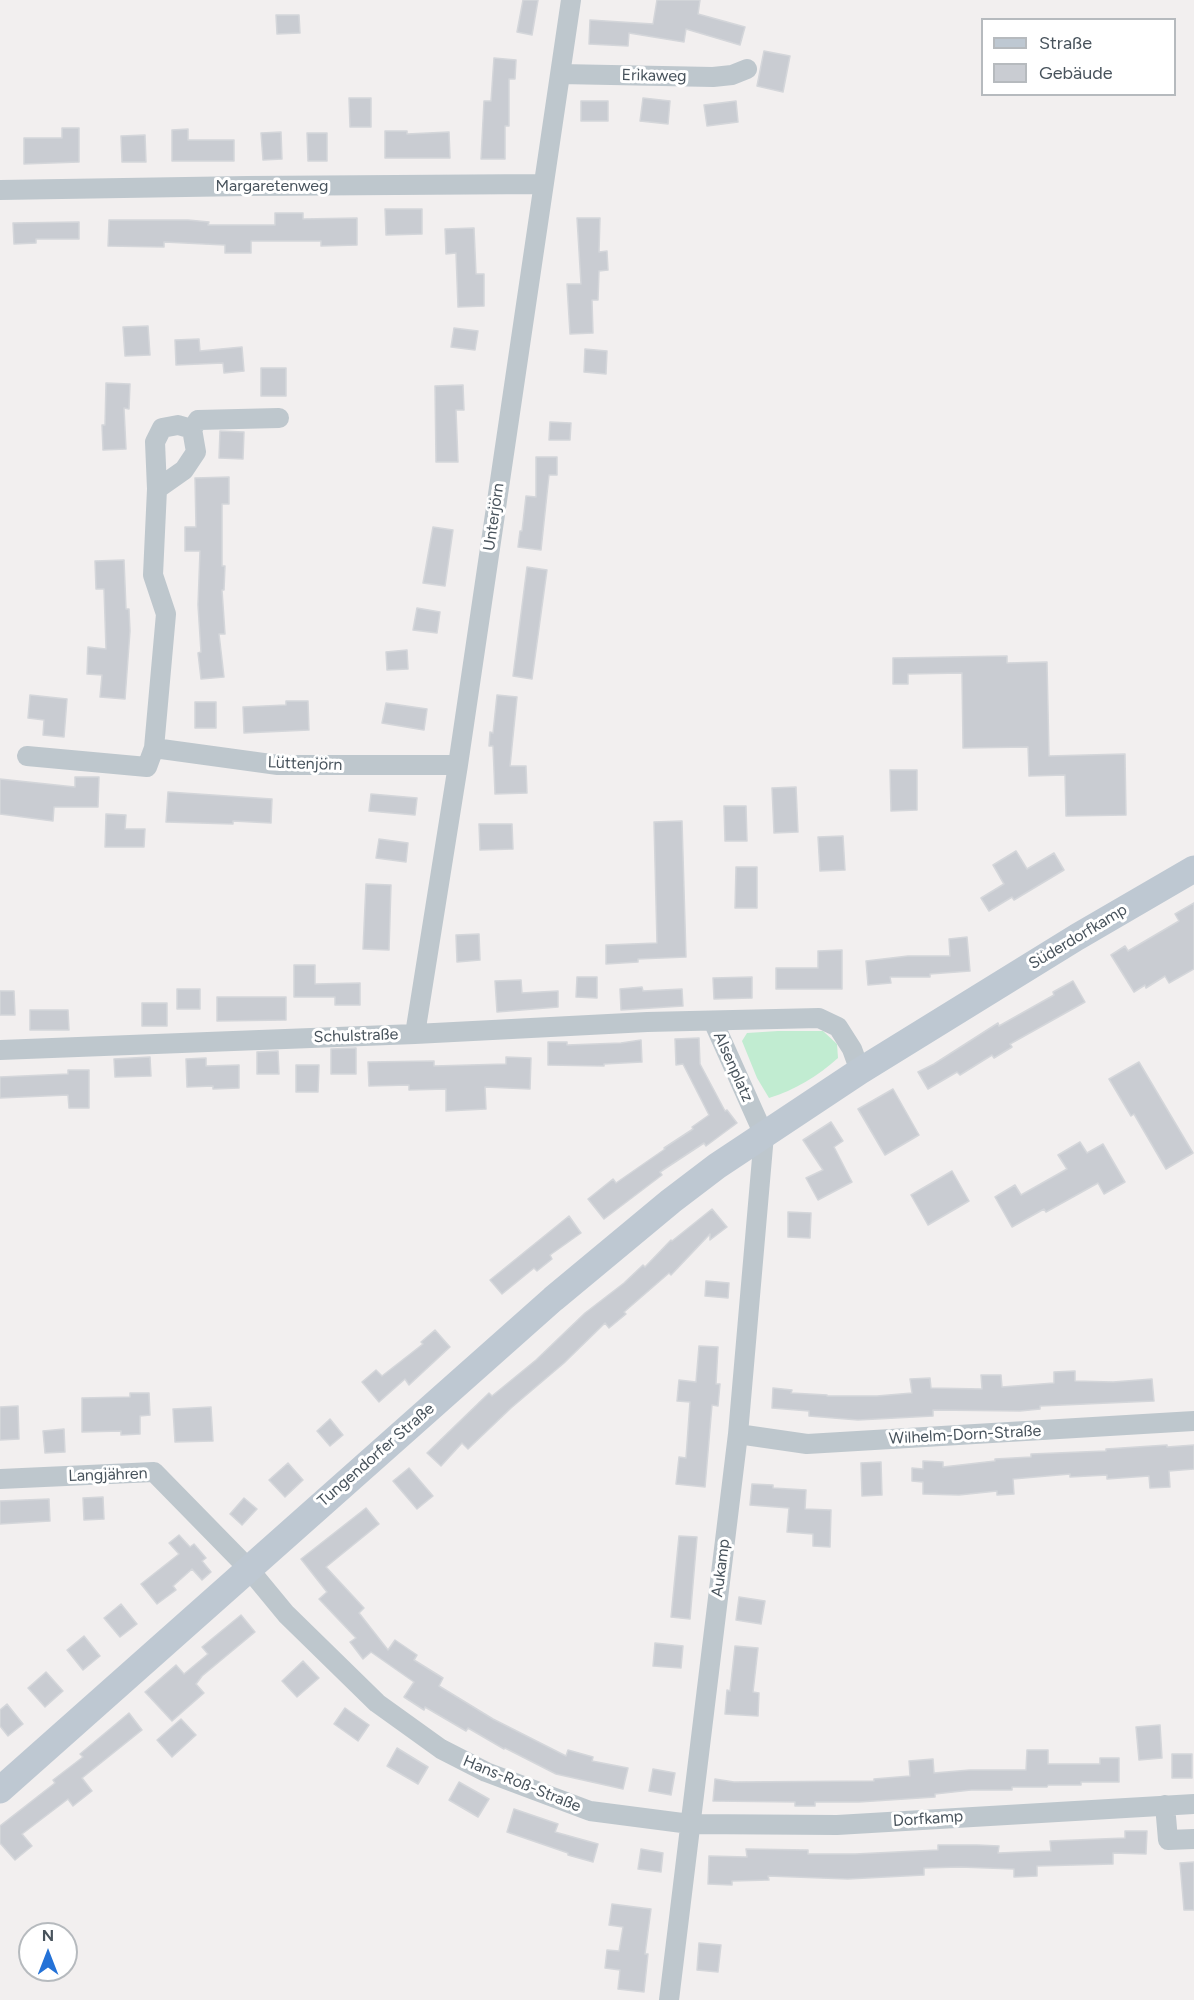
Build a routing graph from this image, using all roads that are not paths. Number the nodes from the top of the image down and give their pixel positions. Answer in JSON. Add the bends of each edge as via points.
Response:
{"nodes":[{"id":1,"x":571,"y":0,"type":"edge"},
{"id":2,"x":747,"y":69,"type":"dead end"},
{"id":3,"x":560,"y":74,"type":"junction"},
{"id":4,"x":543,"y":184,"type":"junction"},
{"id":5,"x":0,"y":190,"type":"edge"},
{"id":6,"x":279,"y":418,"type":"dead end"},
{"id":7,"x":192,"y":429,"type":"junction"},
{"id":8,"x":157,"y":489,"type":"junction"},
{"id":9,"x":154,"y":748,"type":"junction"},
{"id":10,"x":27,"y":756,"type":"dead end"},
{"id":11,"x":458,"y":765,"type":"junction"},
{"id":12,"x":1194,"y":868,"type":"edge"},
{"id":13,"x":713,"y":1021,"type":"junction"},
{"id":14,"x":415,"y":1034,"type":"junction"},
{"id":15,"x":0,"y":1050,"type":"edge"},
{"id":16,"x":860,"y":1071,"type":"junction"},
{"id":17,"x":764,"y":1135,"type":"junction"},
{"id":18,"x":1194,"y":1421,"type":"edge"},
{"id":19,"x":738,"y":1434,"type":"junction"},
{"id":20,"x":0,"y":1479,"type":"edge"},
{"id":21,"x":248,"y":1568,"type":"junction"},
{"id":22,"x":0,"y":1790,"type":"edge"},
{"id":23,"x":1194,"y":1804,"type":"edge"},
{"id":24,"x":1165,"y":1805,"type":"junction"},
{"id":25,"x":690,"y":1824,"type":"junction"},
{"id":26,"x":1194,"y":1839,"type":"edge"},
{"id":27,"x":669,"y":2000,"type":"edge"}],
"edges":[{"from":1,"to":3,"type":"street","name":"Unterjörn"},
{"from":2,"to":3,"type":"street","name":"Erikaweg","via":[[713,77]]},
{"from":3,"to":4,"type":"street","name":"Unterjörn"},
{"from":4,"to":5,"type":"street","name":"Margaretenweg"},
{"from":4,"to":11,"type":"street","name":"Unterjörn"},
{"from":6,"to":7,"type":"street","via":[[198,420]]},
{"from":7,"to":8,"type":"street","via":[[196,452],[184,470]]},
{"from":7,"to":8,"type":"street","via":[[178,425],[162,428],[155,442]]},
{"from":8,"to":9,"type":"street","via":[[153,575],[166,614]]},
{"from":9,"to":10,"type":"street","via":[[147,767]]},
{"from":9,"to":11,"type":"street","name":"Lüttenjörn","via":[[278,765]]},
{"from":11,"to":14,"type":"street","name":"Unterjörn"},
{"from":12,"to":16,"type":"main road","name":"Süderdorfkamp"},
{"from":13,"to":14,"type":"street","name":"Schulstraße"},
{"from":13,"to":16,"type":"street","name":"Alsenplatz","via":[[819,1018],[838,1027]]},
{"from":13,"to":17,"type":"street","name":"Alsenplatz"},
{"from":14,"to":15,"type":"street","name":"Schulstraße"},
{"from":16,"to":17,"type":"main road"},
{"from":17,"to":19,"type":"street","name":"Aukamp"},
{"from":17,"to":21,"type":"main road","name":"Tungendorfer Straße","via":[[717,1166],[604,1256]]},
{"from":18,"to":19,"type":"street","name":"Wilhelm-Dorn-Straße","via":[[807,1444]]},
{"from":19,"to":25,"type":"street","name":"Aukamp"},
{"from":20,"to":21,"type":"street","name":"Langjähren","via":[[154,1472]]},
{"from":21,"to":22,"type":"main road","name":"Tungendorfer Straße"},
{"from":21,"to":25,"type":"street","name":"Hans-Roß-Straße","via":[[286,1614],[377,1703],[441,1749],[486,1772],[590,1811]]},
{"from":23,"to":24,"type":"street","name":"Dorfkamp"},
{"from":24,"to":25,"type":"street","name":"Dorfkamp","via":[[837,1824]]},
{"from":24,"to":26,"type":"street","via":[[1168,1840]]},
{"from":25,"to":27,"type":"street","name":"Aukamp"}]}
